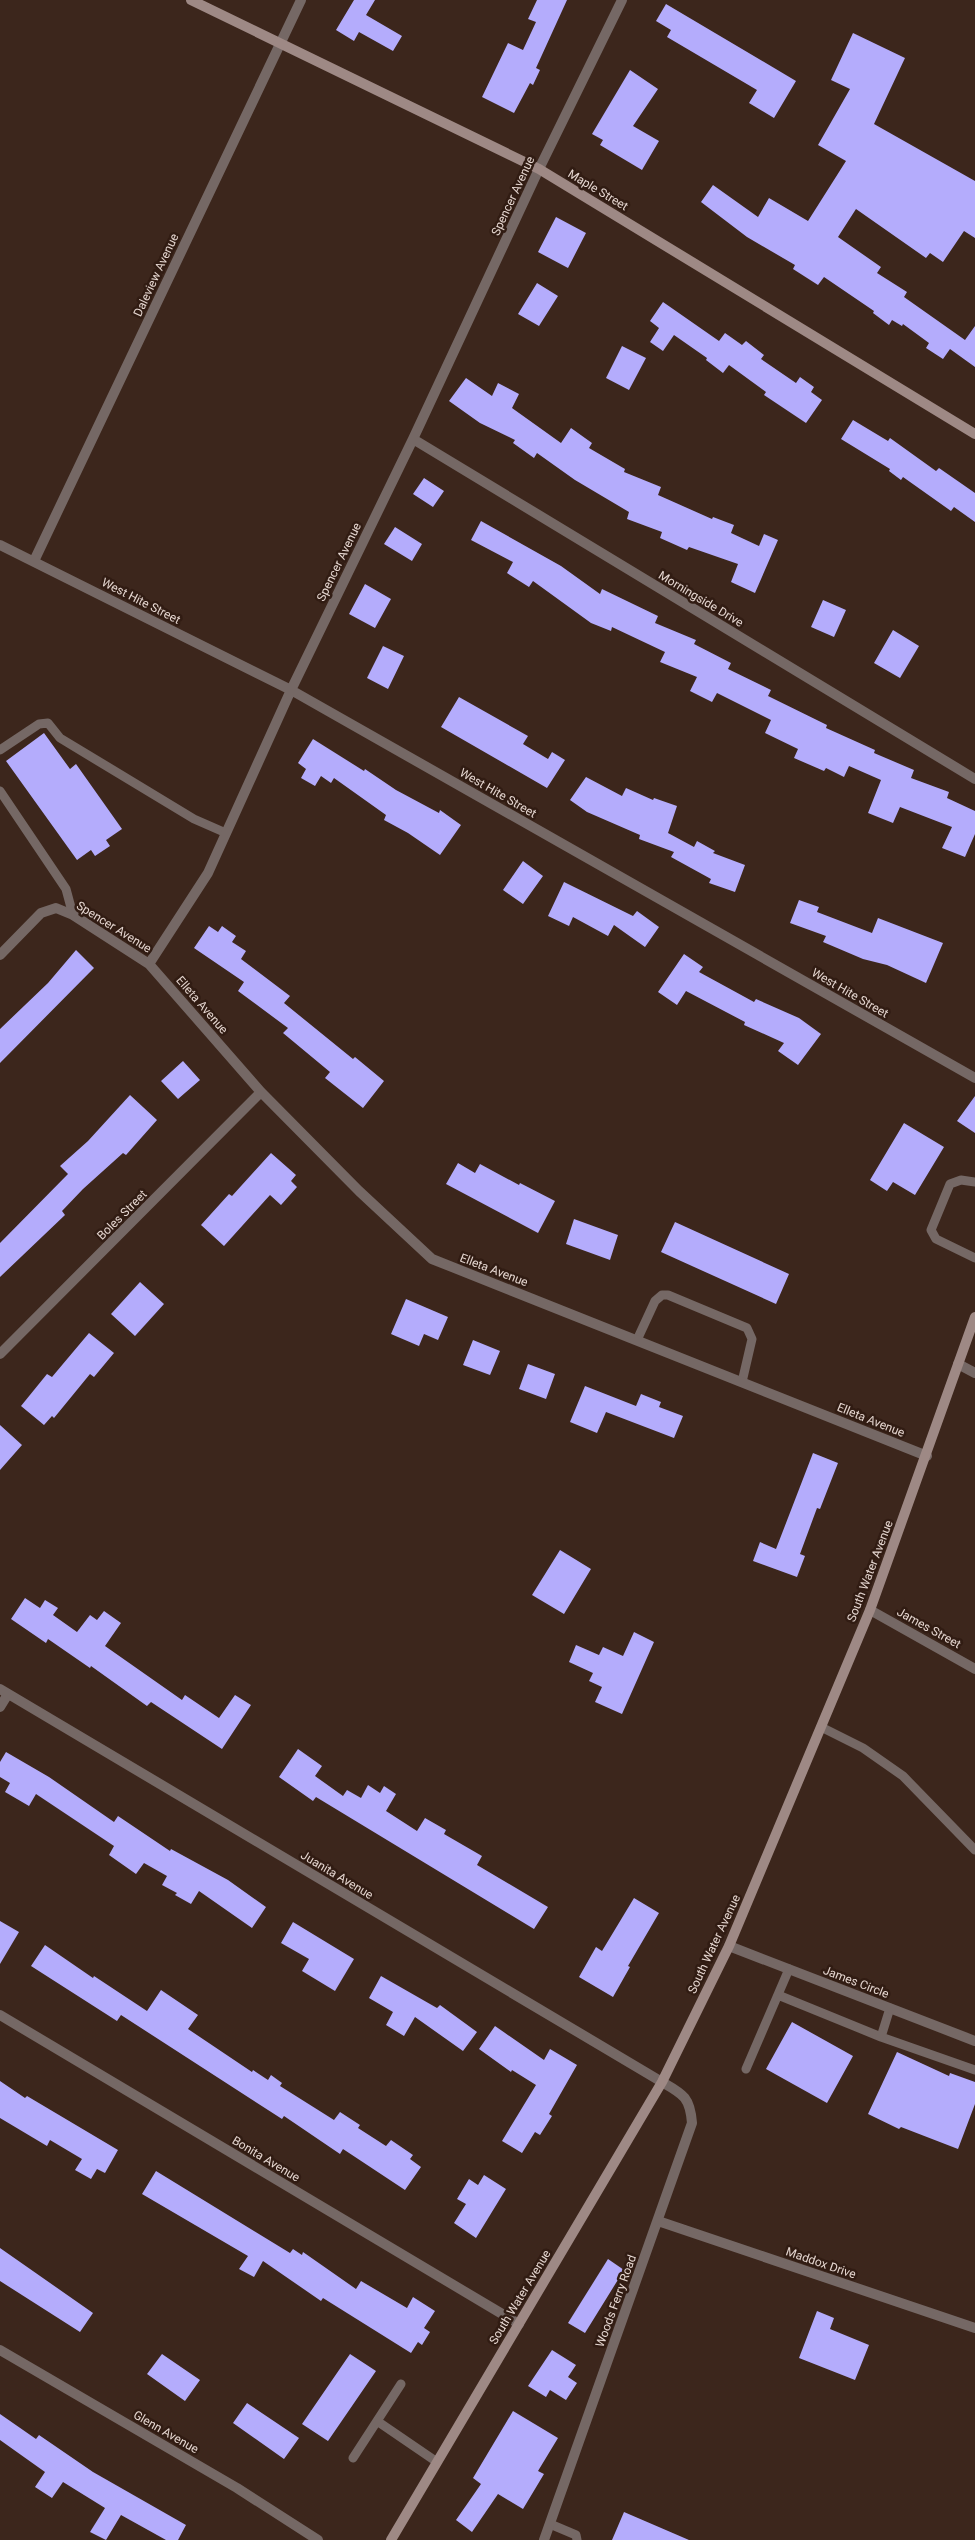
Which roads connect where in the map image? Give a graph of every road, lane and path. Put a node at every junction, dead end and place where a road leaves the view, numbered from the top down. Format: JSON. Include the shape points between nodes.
{"nodes":[{"id":1,"x":191,"y":0,"type":"edge"},
{"id":2,"x":301,"y":0,"type":"edge"},
{"id":3,"x":622,"y":0,"type":"edge"},
{"id":4,"x":280,"y":43,"type":"junction"},
{"id":5,"x":539,"y":169,"type":"junction"},
{"id":6,"x":975,"y":434,"type":"edge"},
{"id":7,"x":413,"y":439,"type":"junction"},
{"id":8,"x":0,"y":545,"type":"edge"},
{"id":9,"x":34,"y":560,"type":"junction"},
{"id":10,"x":291,"y":690,"type":"junction"},
{"id":11,"x":0,"y":750,"type":"edge"},
{"id":12,"x":975,"y":779,"type":"edge"},
{"id":13,"x":0,"y":791,"type":"edge"},
{"id":14,"x":226,"y":833,"type":"junction"},
{"id":15,"x":72,"y":915,"type":"junction"},
{"id":16,"x":0,"y":955,"type":"edge"},
{"id":17,"x":149,"y":964,"type":"junction"},
{"id":18,"x":975,"y":1078,"type":"edge"},
{"id":19,"x":261,"y":1092,"type":"junction"},
{"id":20,"x":975,"y":1182,"type":"edge"},
{"id":21,"x":975,"y":1258,"type":"edge"},
{"id":22,"x":975,"y":1317,"type":"edge"},
{"id":23,"x":637,"y":1340,"type":"junction"},
{"id":24,"x":0,"y":1354,"type":"edge"},
{"id":25,"x":958,"y":1364,"type":"junction"},
{"id":26,"x":975,"y":1372,"type":"edge"},
{"id":27,"x":742,"y":1382,"type":"junction"},
{"id":28,"x":927,"y":1456,"type":"junction"},
{"id":29,"x":870,"y":1610,"type":"junction"},
{"id":30,"x":975,"y":1669,"type":"edge"},
{"id":31,"x":4,"y":1691,"type":"edge"},
{"id":32,"x":0,"y":1707,"type":"edge"},
{"id":33,"x":821,"y":1727,"type":"junction"},
{"id":34,"x":975,"y":1850,"type":"edge"},
{"id":35,"x":729,"y":1946,"type":"junction"},
{"id":36,"x":788,"y":1969,"type":"junction"},
{"id":37,"x":778,"y":1995,"type":"junction"},
{"id":38,"x":890,"y":2008,"type":"junction"},
{"id":39,"x":0,"y":2016,"type":"edge"},
{"id":40,"x":881,"y":2037,"type":"junction"},
{"id":41,"x":975,"y":2041,"type":"edge"},
{"id":42,"x":746,"y":2069,"type":"dead end"},
{"id":43,"x":975,"y":2070,"type":"edge"},
{"id":44,"x":662,"y":2082,"type":"junction"},
{"id":45,"x":658,"y":2221,"type":"junction"},
{"id":46,"x":519,"y":2324,"type":"junction"},
{"id":47,"x":975,"y":2328,"type":"edge"},
{"id":48,"x":0,"y":2350,"type":"edge"},
{"id":49,"x":401,"y":2384,"type":"dead end"},
{"id":50,"x":377,"y":2421,"type":"junction"},
{"id":51,"x":353,"y":2458,"type":"dead end"},
{"id":52,"x":437,"y":2462,"type":"junction"},
{"id":53,"x":550,"y":2524,"type":"junction"},
{"id":54,"x":318,"y":2540,"type":"edge"},
{"id":55,"x":391,"y":2540,"type":"edge"},
{"id":56,"x":544,"y":2540,"type":"edge"},
{"id":57,"x":577,"y":2540,"type":"edge"}],
"edges":[{"from":1,"to":4,"type":"main road","name":"Maple Street"},
{"from":2,"to":4,"type":"street","name":"Daleview Avenue"},
{"from":3,"to":5,"type":"street","name":"Spencer Avenue"},
{"from":4,"to":5,"type":"main road","name":"Maple Street"},
{"from":4,"to":9,"type":"street","name":"Daleview Avenue"},
{"from":5,"to":6,"type":"main road","name":"Maple Street"},
{"from":5,"to":7,"type":"street","name":"Spencer Avenue"},
{"from":7,"to":10,"type":"street","name":"Spencer Avenue"},
{"from":7,"to":12,"type":"street","name":"Morningside Drive"},
{"from":8,"to":9,"type":"street","name":"West Hite Street"},
{"from":9,"to":10,"type":"street","name":"West Hite Street"},
{"from":10,"to":14,"type":"street","name":"Spencer Avenue"},
{"from":10,"to":18,"type":"street","name":"West Hite Street"},
{"from":11,"to":14,"type":"lane","via":[[39,724],[48,724],[60,738],[194,819]]},
{"from":13,"to":15,"type":"lane","via":[[66,889]]},
{"from":14,"to":17,"type":"street","name":"Spencer Avenue","via":[[208,873]]},
{"from":15,"to":16,"type":"street","name":"Spencer Avenue","via":[[56,908],[41,913]]},
{"from":15,"to":17,"type":"street","name":"Spencer Avenue"},
{"from":17,"to":19,"type":"street","name":"Elleta Avenue"},
{"from":19,"to":23,"type":"street","name":"Elleta Avenue","via":[[358,1191],[432,1259]]},
{"from":19,"to":24,"type":"street","name":"Boles Street"},
{"from":20,"to":21,"type":"lane","via":[[961,1180],[950,1184],[931,1230],[936,1239]]},
{"from":22,"to":25,"type":"main road","name":"South Water Avenue"},
{"from":23,"to":27,"type":"street","name":"Elleta Avenue"},
{"from":23,"to":27,"type":"lane","via":[[655,1301],[662,1295],[668,1295],[747,1328],[752,1339]]},
{"from":25,"to":26,"type":"street"},
{"from":25,"to":28,"type":"main road","name":"South Water Avenue"},
{"from":27,"to":28,"type":"street","name":"Elleta Avenue"},
{"from":28,"to":29,"type":"main road","name":"South Water Avenue"},
{"from":29,"to":30,"type":"street","name":"James Street"},
{"from":29,"to":33,"type":"main road","name":"South Water Avenue"},
{"from":31,"to":32,"type":"street"},
{"from":31,"to":44,"type":"street","name":"Juanita Avenue"},
{"from":33,"to":34,"type":"lane","via":[[863,1748],[904,1776]]},
{"from":33,"to":35,"type":"main road","name":"South Water Avenue"},
{"from":35,"to":36,"type":"street","name":"James Circle"},
{"from":35,"to":44,"type":"main road","name":"South Water Avenue"},
{"from":36,"to":37,"type":"lane"},
{"from":36,"to":38,"type":"street","name":"James Circle"},
{"from":37,"to":40,"type":"lane"},
{"from":37,"to":42,"type":"lane"},
{"from":38,"to":40,"type":"lane"},
{"from":38,"to":41,"type":"street","name":"James Circle"},
{"from":39,"to":46,"type":"street","name":"Bonita Avenue"},
{"from":40,"to":43,"type":"lane"},
{"from":44,"to":45,"type":"street","name":"Woods Ferry Road","via":[[680,2093],[691,2106],[692,2123]]},
{"from":44,"to":46,"type":"main road","name":"South Water Avenue"},
{"from":45,"to":47,"type":"street","name":"Maddox Drive"},
{"from":45,"to":53,"type":"street","name":"Woods Ferry Road"},
{"from":46,"to":52,"type":"main road","name":"South Water Avenue"},
{"from":48,"to":54,"type":"street","name":"Glenn Avenue","via":[[237,2488]]},
{"from":49,"to":50,"type":"lane"},
{"from":50,"to":51,"type":"lane"},
{"from":50,"to":52,"type":"lane"},
{"from":52,"to":55,"type":"main road","name":"South Water Avenue"},
{"from":53,"to":56,"type":"street","name":"Woods Ferry Road"},
{"from":53,"to":57,"type":"lane","via":[[576,2535]]}]}
